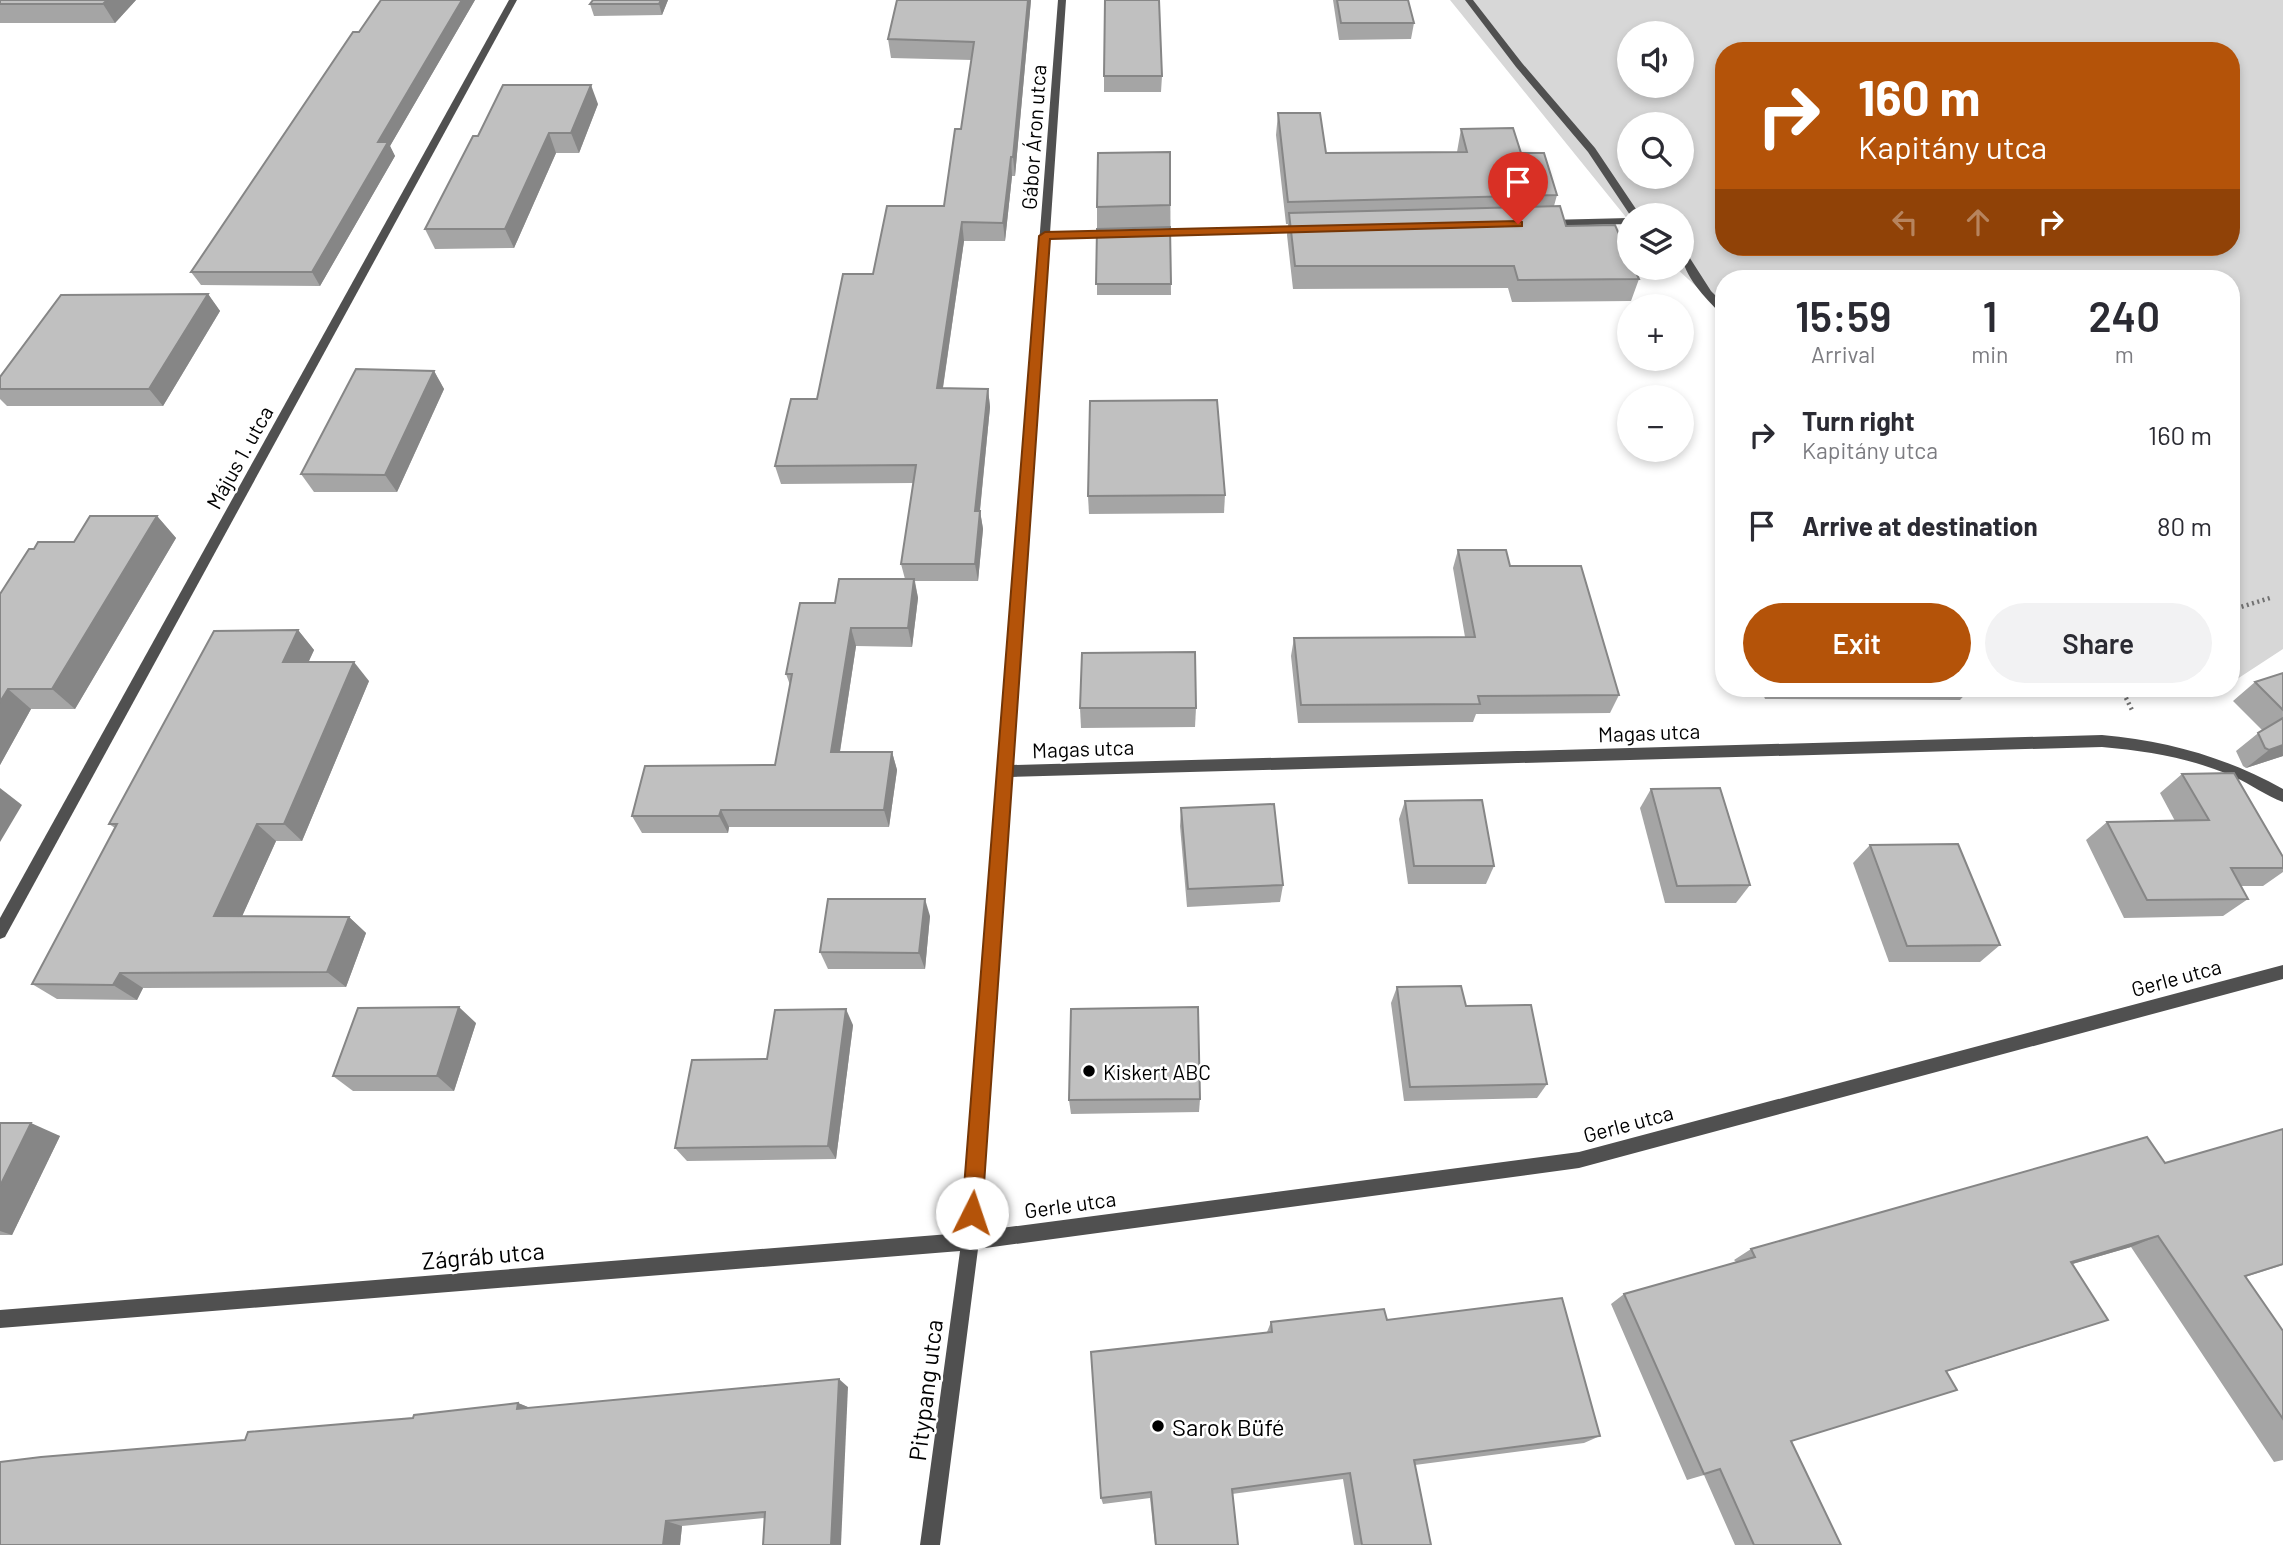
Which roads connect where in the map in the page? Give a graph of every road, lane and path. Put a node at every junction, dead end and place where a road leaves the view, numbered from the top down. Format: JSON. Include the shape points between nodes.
{"nodes":[{"id":1,"x":513,"y":0,"type":"edge"},
{"id":2,"x":1062,"y":0,"type":"edge"},
{"id":3,"x":1469,"y":0,"type":"edge"},
{"id":4,"x":1627,"y":203,"type":"edge"},
{"id":5,"x":1617,"y":221,"type":"edge"},
{"id":6,"x":1532,"y":224,"type":"edge"},
{"id":7,"x":1323,"y":229,"type":"edge"},
{"id":8,"x":1142,"y":233,"type":"edge"},
{"id":9,"x":1128,"y":234,"type":"edge"},
{"id":10,"x":1045,"y":236,"type":"junction"},
{"id":11,"x":1694,"y":273,"type":"edge"},
{"id":12,"x":1715,"y":301,"type":"edge"},
{"id":13,"x":2273,"y":597,"type":"dead end"},
{"id":14,"x":2240,"y":607,"type":"edge"},
{"id":15,"x":1006,"y":771,"type":"junction"},
{"id":16,"x":2283,"y":796,"type":"edge"},
{"id":17,"x":0,"y":932,"type":"edge"},
{"id":18,"x":2283,"y":972,"type":"edge"},
{"id":19,"x":970,"y":1241,"type":"junction"},
{"id":20,"x":0,"y":1319,"type":"edge"},
{"id":21,"x":930,"y":1545,"type":"edge"}],
"edges":[{"from":1,"to":17,"type":"street","name":"Május 1. utca"},
{"from":2,"to":10,"type":"street","name":"Gábor Áron utca"},
{"from":3,"to":4,"type":"street","via":[[1592,150]]},
{"from":5,"to":6,"type":"street"},
{"from":7,"to":8,"type":"street"},
{"from":9,"to":10,"type":"street"},
{"from":10,"to":15,"type":"street","name":"Gábor Áron utca"},
{"from":11,"to":12,"type":"street"},
{"from":13,"to":14,"type":"path"},
{"from":15,"to":16,"type":"street","name":"Magas utca","via":[[2102,741],[2192,753],[2252,777]]},
{"from":15,"to":19,"type":"street","name":"Gábor Áron utca"},
{"from":18,"to":19,"type":"street","name":"Gerle utca","via":[[1578,1160]]},
{"from":19,"to":20,"type":"street","name":"Zágráb utca"},
{"from":19,"to":21,"type":"street","name":"Pitypang utca"}]}
